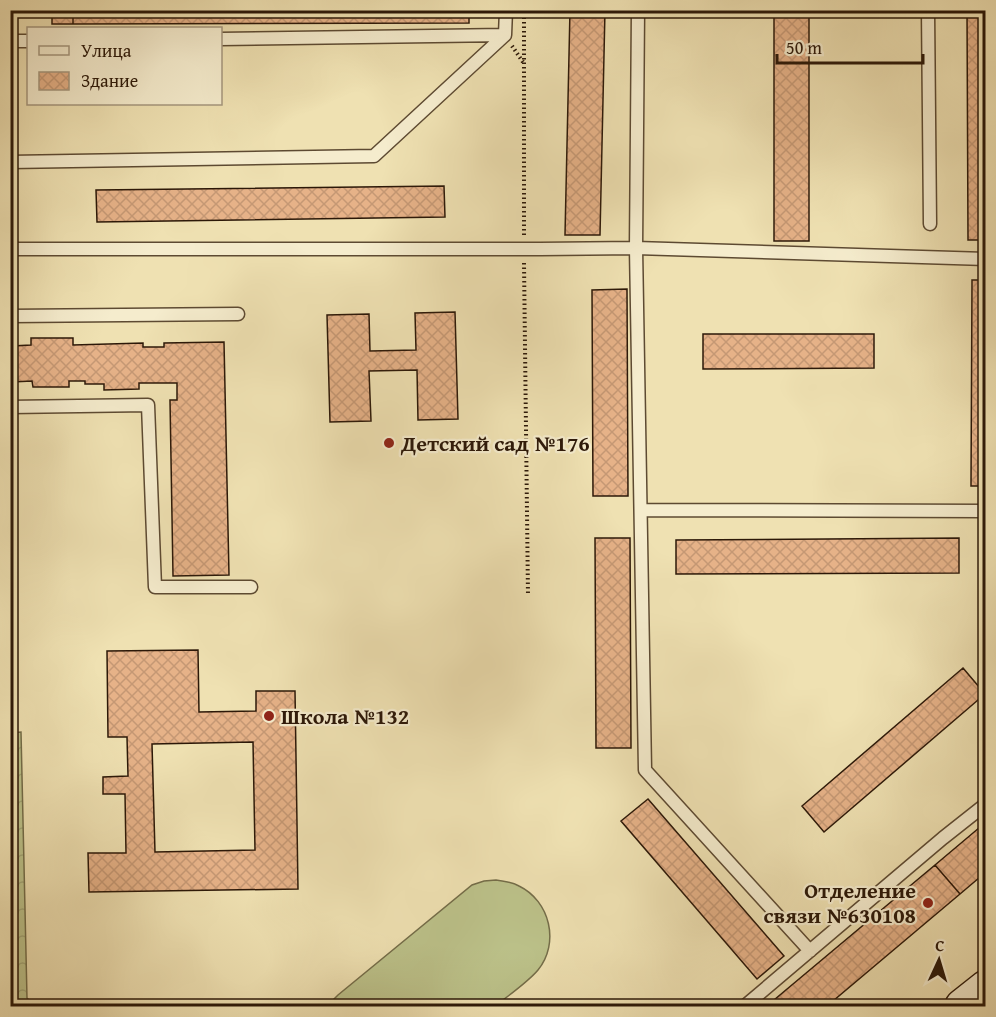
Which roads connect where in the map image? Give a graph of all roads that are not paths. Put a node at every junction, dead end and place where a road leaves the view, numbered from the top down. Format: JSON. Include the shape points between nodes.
{"nodes":[{"id":1,"x":506,"y":10,"type":"edge"},
{"id":2,"x":638,"y":10,"type":"edge"},
{"id":3,"x":928,"y":10,"type":"edge"},
{"id":4,"x":505,"y":35,"type":"junction"},
{"id":5,"x":222,"y":39,"type":"edge"},
{"id":6,"x":10,"y":41,"type":"edge"},
{"id":7,"x":27,"y":41,"type":"edge"},
{"id":8,"x":10,"y":162,"type":"edge"},
{"id":9,"x":930,"y":224,"type":"dead end"},
{"id":10,"x":10,"y":246,"type":"edge"},
{"id":11,"x":636,"y":248,"type":"junction"},
{"id":12,"x":986,"y":260,"type":"edge"},
{"id":13,"x":238,"y":314,"type":"dead end"},
{"id":14,"x":10,"y":316,"type":"edge"},
{"id":15,"x":10,"y":407,"type":"edge"},
{"id":16,"x":641,"y":510,"type":"junction"},
{"id":17,"x":986,"y":511,"type":"edge"},
{"id":18,"x":251,"y":587,"type":"dead end"},
{"id":19,"x":986,"y":804,"type":"edge"},
{"id":20,"x":810,"y":951,"type":"junction"},
{"id":21,"x":986,"y":987,"type":"edge"},
{"id":22,"x":745,"y":1006,"type":"edge"},
{"id":23,"x":962,"y":1006,"type":"edge"}],
"edges":[{"from":1,"to":4,"type":"lane"},
{"from":2,"to":11,"type":"lane"},
{"from":3,"to":9,"type":"lane"},
{"from":4,"to":5,"type":"lane"},
{"from":4,"to":8,"type":"lane","via":[[374,156]]},
{"from":6,"to":7,"type":"lane"},
{"from":10,"to":11,"type":"lane"},
{"from":11,"to":12,"type":"lane"},
{"from":11,"to":16,"type":"lane"},
{"from":13,"to":14,"type":"lane"},
{"from":15,"to":18,"type":"lane","via":[[148,405],[155,587]]},
{"from":16,"to":17,"type":"lane"},
{"from":16,"to":20,"type":"lane","via":[[645,770]]},
{"from":19,"to":20,"type":"lane"},
{"from":20,"to":22,"type":"lane"},
{"from":21,"to":23,"type":"street"}]}
